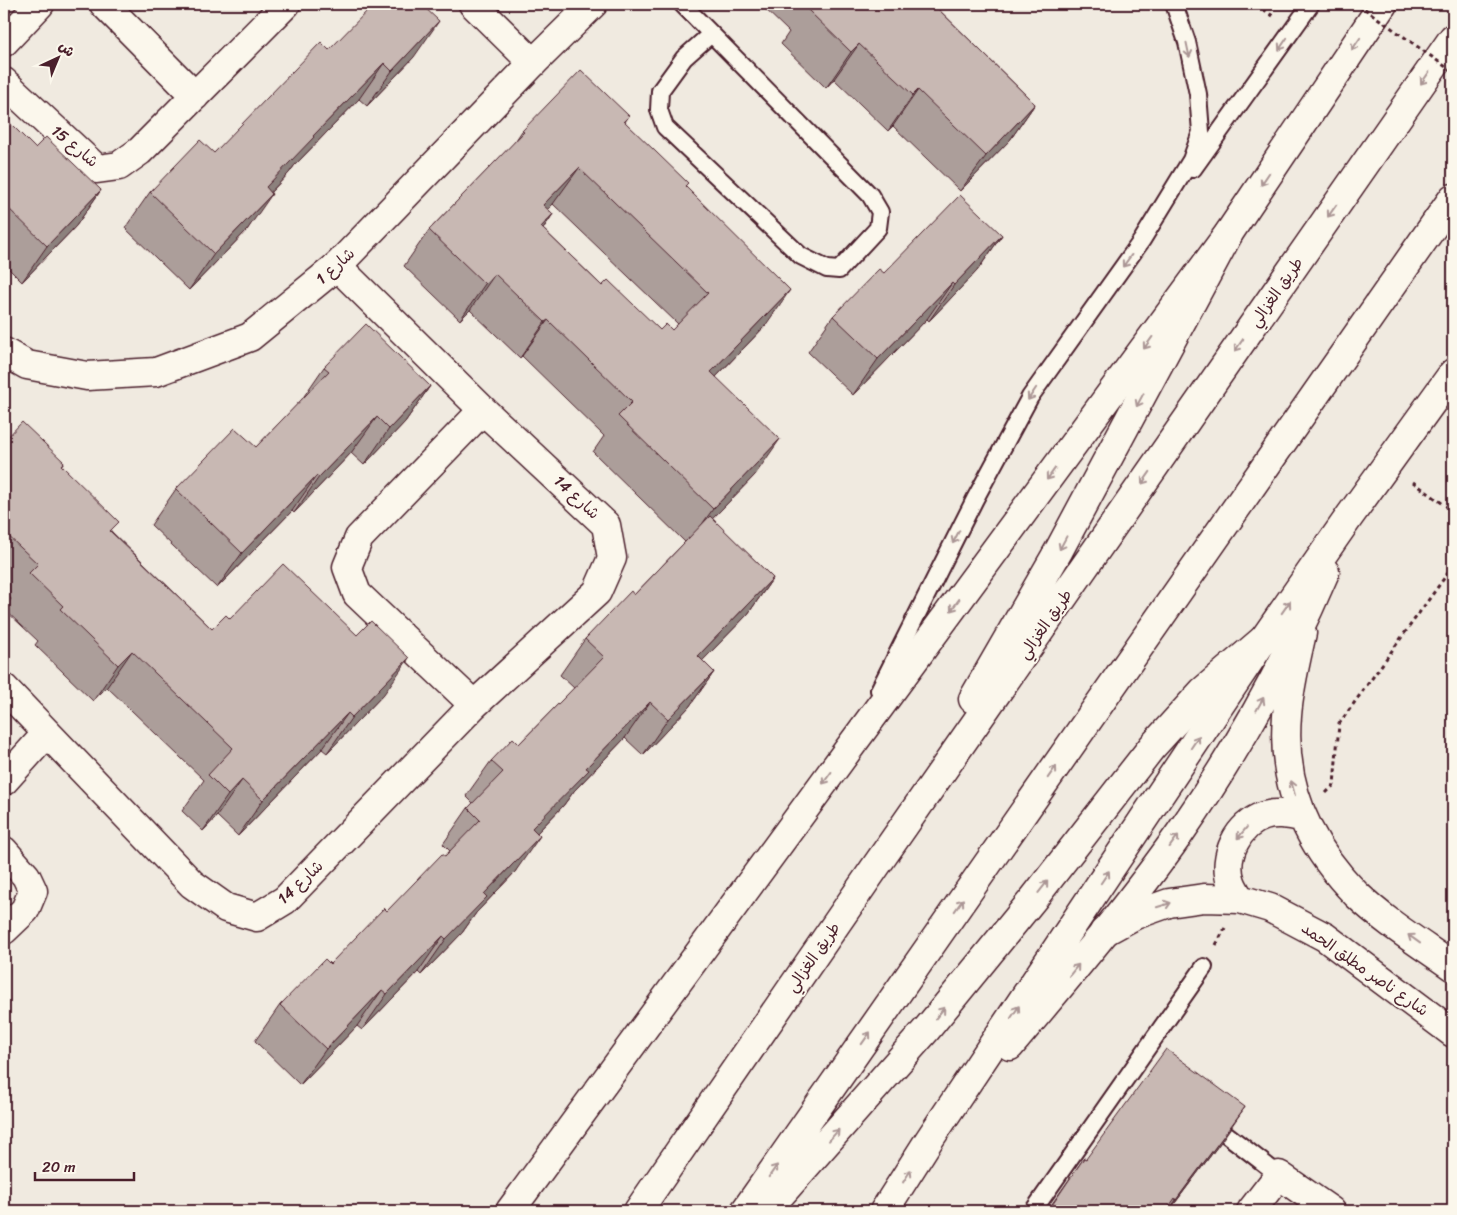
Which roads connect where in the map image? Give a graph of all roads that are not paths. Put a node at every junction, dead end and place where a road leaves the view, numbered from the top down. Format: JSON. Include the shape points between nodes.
{"nodes":[{"id":1,"x":40,"y":4,"type":"edge"},
{"id":2,"x":104,"y":4,"type":"edge"},
{"id":3,"x":286,"y":4,"type":"edge"},
{"id":4,"x":473,"y":4,"type":"edge"},
{"id":5,"x":593,"y":4,"type":"edge"},
{"id":6,"x":682,"y":4,"type":"edge"},
{"id":7,"x":1174,"y":4,"type":"edge"},
{"id":8,"x":1311,"y":4,"type":"edge"},
{"id":9,"x":1383,"y":4,"type":"edge"},
{"id":10,"x":711,"y":34,"type":"junction"},
{"id":11,"x":1453,"y":38,"type":"edge"},
{"id":12,"x":4,"y":42,"type":"edge"},
{"id":13,"x":533,"y":63,"type":"junction"},
{"id":14,"x":4,"y":82,"type":"edge"},
{"id":15,"x":195,"y":96,"type":"junction"},
{"id":16,"x":1453,"y":198,"type":"edge"},
{"id":17,"x":1229,"y":234,"type":"junction"},
{"id":18,"x":1142,"y":240,"type":"junction"},
{"id":19,"x":337,"y":266,"type":"junction"},
{"id":20,"x":4,"y":352,"type":"edge"},
{"id":21,"x":1453,"y":373,"type":"edge"},
{"id":22,"x":483,"y":410,"type":"junction"},
{"id":23,"x":1349,"y":517,"type":"junction"},
{"id":24,"x":1305,"y":618,"type":"junction"},
{"id":25,"x":1264,"y":639,"type":"junction"},
{"id":26,"x":4,"y":688,"type":"edge"},
{"id":27,"x":474,"y":705,"type":"junction"},
{"id":28,"x":47,"y":733,"type":"junction"},
{"id":29,"x":853,"y":742,"type":"junction"},
{"id":30,"x":4,"y":781,"type":"edge"},
{"id":31,"x":1302,"y":817,"type":"junction"},
{"id":32,"x":4,"y":851,"type":"edge"},
{"id":33,"x":876,"y":866,"type":"junction"},
{"id":34,"x":1240,"y":899,"type":"junction"},
{"id":35,"x":4,"y":930,"type":"edge"},
{"id":36,"x":1104,"y":932,"type":"junction"},
{"id":37,"x":1204,"y":967,"type":"road end"},
{"id":38,"x":1453,"y":967,"type":"edge"},
{"id":39,"x":1453,"y":1033,"type":"edge"},
{"id":40,"x":1136,"y":1064,"type":"junction"},
{"id":41,"x":1151,"y":1076,"type":"edge"},
{"id":42,"x":1196,"y":1111,"type":"edge"},
{"id":43,"x":929,"y":1140,"type":"junction"},
{"id":44,"x":1279,"y":1175,"type":"junction"},
{"id":45,"x":512,"y":1207,"type":"edge"},
{"id":46,"x":638,"y":1211,"type":"edge"},
{"id":47,"x":745,"y":1211,"type":"edge"},
{"id":48,"x":766,"y":1211,"type":"edge"},
{"id":49,"x":884,"y":1211,"type":"edge"},
{"id":50,"x":1033,"y":1211,"type":"edge"},
{"id":51,"x":1251,"y":1211,"type":"edge"},
{"id":52,"x":1331,"y":1211,"type":"edge"}],
"edges":[{"from":1,"to":12,"type":"main road"},
{"from":2,"to":15,"type":"main road"},
{"from":3,"to":15,"type":"main road","name":"شارع 15"},
{"from":4,"to":13,"type":"main road"},
{"from":5,"to":13,"type":"main road","name":"شارع 1"},
{"from":6,"to":10,"type":"lane"},
{"from":7,"to":18,"type":"lane","one_way":true,"via":[[1198,94],[1201,132],[1191,160]]},
{"from":8,"to":18,"type":"lane","one_way":true},
{"from":9,"to":17,"type":"main road","one_way":true},
{"from":10,"to":10,"type":"lane","via":[[870,195],[880,212],[878,228],[840,270],[827,269],[801,256],[665,127],[659,110],[660,91],[684,58]]},
{"from":11,"to":33,"type":"main road","name":"طريق الغزالي","one_way":true},
{"from":13,"to":19,"type":"main road","name":"شارع 1"},
{"from":14,"to":15,"type":"main road","name":"شارع 15","via":[[97,169],[119,166],[140,151]]},
{"from":47,"to":16,"type":"main road","one_way":true},
{"from":17,"to":29,"type":"main road","one_way":true},
{"from":17,"to":33,"type":"main road","one_way":true,"via":[[1059,550]]},
{"from":18,"to":29,"type":"lane","one_way":true,"via":[[1030,397],[975,498]]},
{"from":19,"to":20,"type":"main road","name":"شارع 1","via":[[250,337],[156,372],[86,376],[27,365]]},
{"from":19,"to":22,"type":"main road","name":"شارع 14"},
{"from":21,"to":23,"type":"main road"},
{"from":22,"to":27,"type":"main road","via":[[358,538],[347,568],[357,594]]},
{"from":22,"to":27,"type":"main road","name":"شارع 14","via":[[606,524],[612,558],[597,592]]},
{"from":23,"to":24,"type":"main road"},
{"from":25,"to":23,"type":"main road","one_way":true},
{"from":31,"to":24,"type":"main road","one_way":true,"via":[[1291,784],[1286,750],[1291,682]]},
{"from":36,"to":24,"type":"main road","one_way":true,"via":[[1169,848],[1214,782],[1247,728]]},
{"from":43,"to":25,"type":"main road","one_way":true},
{"from":48,"to":25,"type":"main road","one_way":true,"via":[[927,1029],[1152,747],[1203,691]]},
{"from":26,"to":28,"type":"main road","name":"شارع 14"},
{"from":27,"to":28,"type":"main road","name":"شارع 14","via":[[285,900],[257,917],[226,908],[192,884]]},
{"from":28,"to":30,"type":"main road"},
{"from":29,"to":45,"type":"main road","one_way":true},
{"from":31,"to":34,"type":"main road","one_way":true,"via":[[1282,813],[1262,816],[1246,827],[1234,843],[1228,862],[1231,882]]},
{"from":38,"to":31,"type":"main road","one_way":true,"via":[[1357,894],[1335,870]]},
{"from":32,"to":35,"type":"main road","via":[[26,876],[33,891],[26,910]]},
{"from":33,"to":46,"type":"main road","name":"طريق الغزالي"},
{"from":36,"to":34,"type":"main road","name":"شارع ناصر مطلق الحمد","one_way":true,"via":[[1135,914],[1169,903],[1204,898]]},
{"from":34,"to":39,"type":"main road","name":"شارع ناصر مطلق الحمد","via":[[1270,908],[1325,937]]},
{"from":43,"to":36,"type":"main road","one_way":true},
{"from":37,"to":40,"type":"lane"},
{"from":40,"to":41,"type":"lane"},
{"from":40,"to":50,"type":"lane"},
{"from":42,"to":44,"type":"lane"},
{"from":49,"to":43,"type":"main road","one_way":true},
{"from":44,"to":51,"type":"main road"},
{"from":44,"to":52,"type":"main road"}]}
